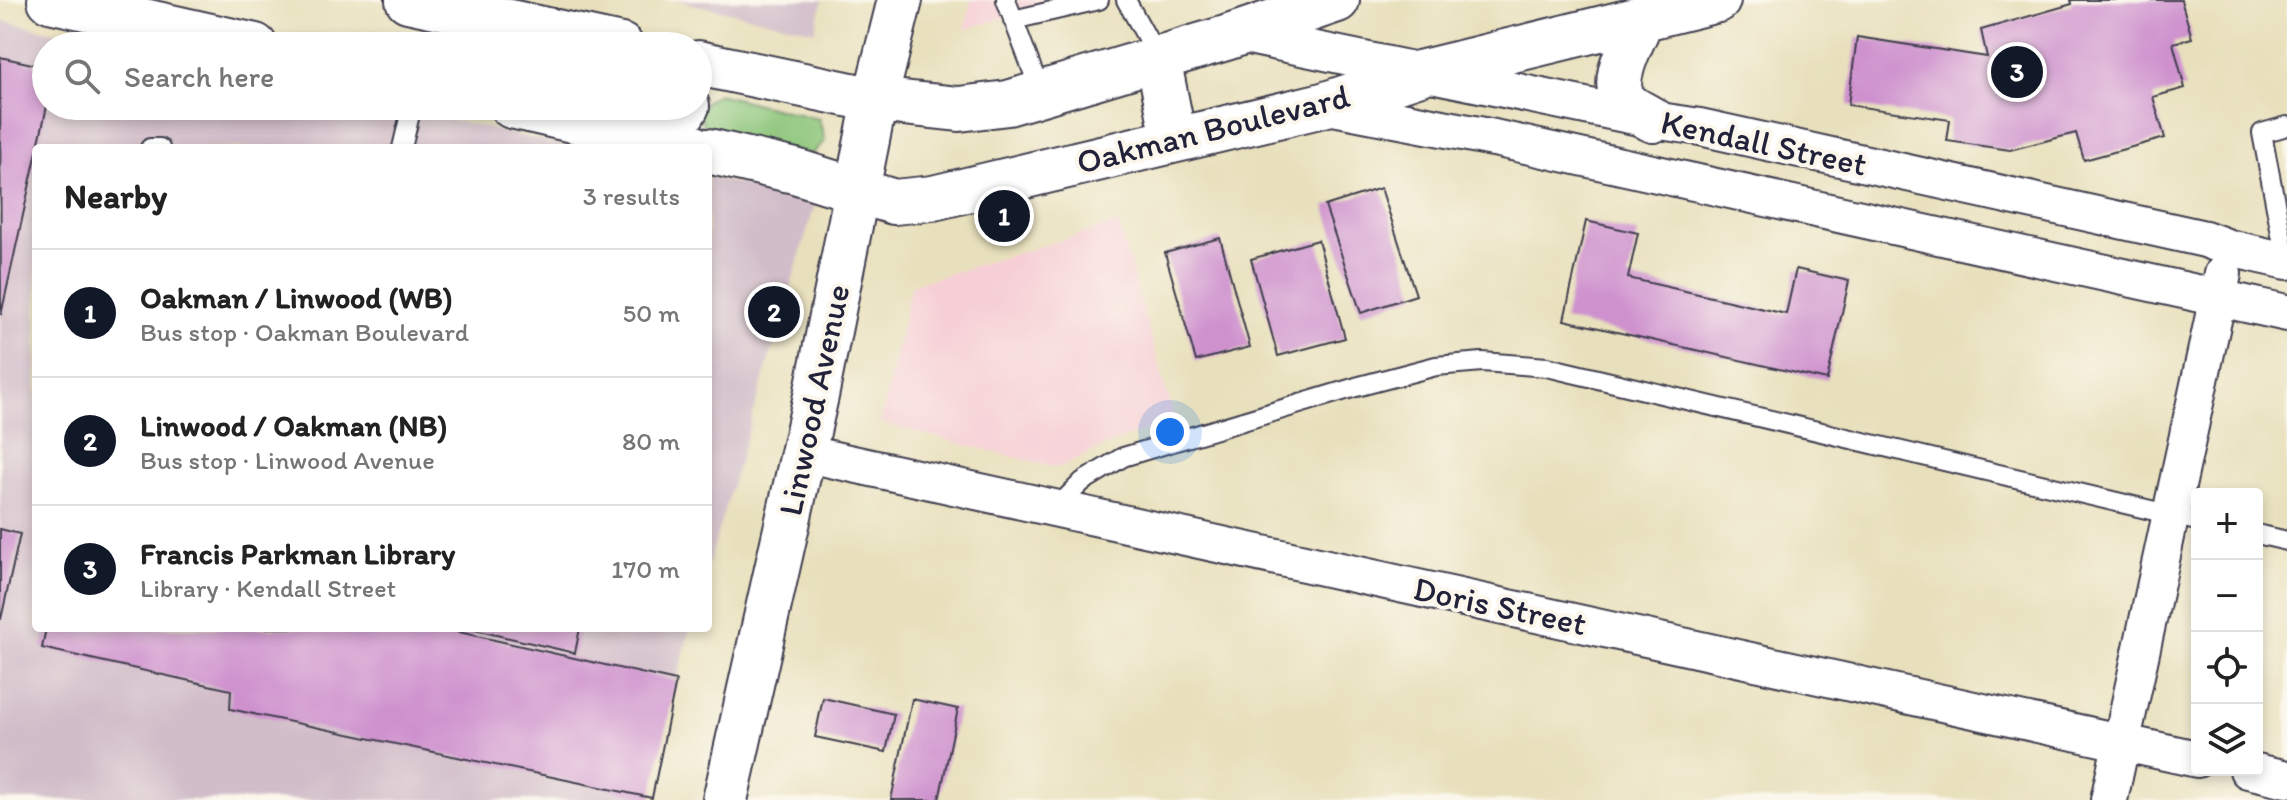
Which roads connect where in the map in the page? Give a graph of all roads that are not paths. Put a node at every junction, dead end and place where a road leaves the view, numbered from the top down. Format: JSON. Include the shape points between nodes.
{"nodes":[{"id":1,"x":50,"y":0,"type":"edge"},
{"id":2,"x":408,"y":0,"type":"edge"},
{"id":3,"x":900,"y":0,"type":"edge"},
{"id":4,"x":1006,"y":0,"type":"edge"},
{"id":5,"x":1099,"y":0,"type":"edge"},
{"id":6,"x":1126,"y":0,"type":"edge"},
{"id":7,"x":1337,"y":0,"type":"edge"},
{"id":8,"x":1718,"y":0,"type":"edge"},
{"id":9,"x":213,"y":18,"type":"edge"},
{"id":10,"x":1013,"y":20,"type":"junction"},
{"id":11,"x":1641,"y":20,"type":"junction"},
{"id":12,"x":234,"y":32,"type":"edge"},
{"id":13,"x":556,"y":32,"type":"edge"},
{"id":14,"x":1239,"y":34,"type":"junction"},
{"id":15,"x":1158,"y":58,"type":"junction"},
{"id":16,"x":712,"y":66,"type":"edge"},
{"id":17,"x":1423,"y":72,"type":"junction"},
{"id":18,"x":1041,"y":93,"type":"junction"},
{"id":19,"x":875,"y":100,"type":"junction"},
{"id":20,"x":1323,"y":105,"type":"junction"},
{"id":21,"x":409,"y":120,"type":"edge"},
{"id":22,"x":571,"y":120,"type":"edge"},
{"id":23,"x":679,"y":120,"type":"edge"},
{"id":24,"x":1653,"y":120,"type":"junction"},
{"id":25,"x":2287,"y":126,"type":"edge"},
{"id":26,"x":609,"y":129,"type":"junction"},
{"id":27,"x":1174,"y":139,"type":"junction"},
{"id":28,"x":403,"y":144,"type":"edge"},
{"id":29,"x":676,"y":144,"type":"edge"},
{"id":30,"x":712,"y":152,"type":"edge"},
{"id":31,"x":859,"y":191,"type":"junction"},
{"id":32,"x":2229,"y":248,"type":"junction"},
{"id":33,"x":2286,"y":260,"type":"edge"},
{"id":34,"x":2217,"y":298,"type":"junction"},
{"id":35,"x":2287,"y":313,"type":"edge"},
{"id":36,"x":803,"y":453,"type":"junction"},
{"id":37,"x":1056,"y":508,"type":"junction"},
{"id":38,"x":2184,"y":519,"type":"edge"},
{"id":39,"x":2263,"y":535,"type":"edge"},
{"id":40,"x":2287,"y":541,"type":"edge"},
{"id":41,"x":2122,"y":742,"type":"junction"},
{"id":42,"x":2191,"y":758,"type":"edge"},
{"id":43,"x":2263,"y":773,"type":"edge"},
{"id":44,"x":2287,"y":779,"type":"edge"},
{"id":45,"x":725,"y":800,"type":"edge"},
{"id":46,"x":2109,"y":800,"type":"edge"}],
"edges":[{"from":1,"to":9,"type":"street"},
{"from":2,"to":13,"type":"street"},
{"from":3,"to":19,"type":"street","name":"Linwood Avenue"},
{"from":4,"to":10,"type":"lane"},
{"from":5,"to":10,"type":"lane"},
{"from":6,"to":15,"type":"lane"},
{"from":7,"to":14,"type":"street"},
{"from":8,"to":11,"type":"street","name":"Oakman Boulevard"},
{"from":9,"to":12,"type":"street"},
{"from":10,"to":18,"type":"lane"},
{"from":11,"to":17,"type":"street","name":"Oakman Boulevard"},
{"from":11,"to":24,"type":"street","via":[[1620,75],[1620,89],[1625,103]]},
{"from":14,"to":15,"type":"street"},
{"from":14,"to":17,"type":"street","name":"Kendall Street"},
{"from":15,"to":18,"type":"street"},
{"from":15,"to":27,"type":"street"},
{"from":16,"to":19,"type":"street"},
{"from":17,"to":20,"type":"street","name":"Oakman Boulevard"},
{"from":17,"to":24,"type":"street","name":"Kendall Street"},
{"from":18,"to":19,"type":"street","via":[[959,109]]},
{"from":19,"to":31,"type":"street","name":"Linwood Avenue"},
{"from":20,"to":27,"type":"street","name":"Oakman Boulevard"},
{"from":20,"to":34,"type":"street","name":"Kendall Street"},
{"from":21,"to":28,"type":"lane"},
{"from":22,"to":26,"type":"street"},
{"from":23,"to":26,"type":"street"},
{"from":24,"to":32,"type":"street","name":"Kendall Street","via":[[2194,236]]},
{"from":25,"to":33,"type":"lane","via":[[2262,133]]},
{"from":26,"to":29,"type":"street"},
{"from":27,"to":31,"type":"street","name":"Oakman Boulevard","via":[[933,198],[894,202]]},
{"from":30,"to":31,"type":"street","name":"Oakman Boulevard"},
{"from":31,"to":36,"type":"street","name":"Linwood Avenue"},
{"from":32,"to":33,"type":"street","name":"Kendall Street"},
{"from":32,"to":34,"type":"street"},
{"from":34,"to":35,"type":"street","name":"Kendall Street"},
{"from":34,"to":38,"type":"street"},
{"from":36,"to":37,"type":"street","name":"Doris Street"},
{"from":36,"to":45,"type":"street","name":"Linwood Avenue"},
{"from":37,"to":38,"type":"lane","via":[[1082,482],[1123,457],[1423,369],[1482,362],[1547,367]]},
{"from":37,"to":41,"type":"street","name":"Doris Street"},
{"from":38,"to":41,"type":"street"},
{"from":39,"to":40,"type":"lane"},
{"from":41,"to":42,"type":"street","name":"Doris Street"},
{"from":41,"to":46,"type":"street"},
{"from":43,"to":44,"type":"street"}]}
